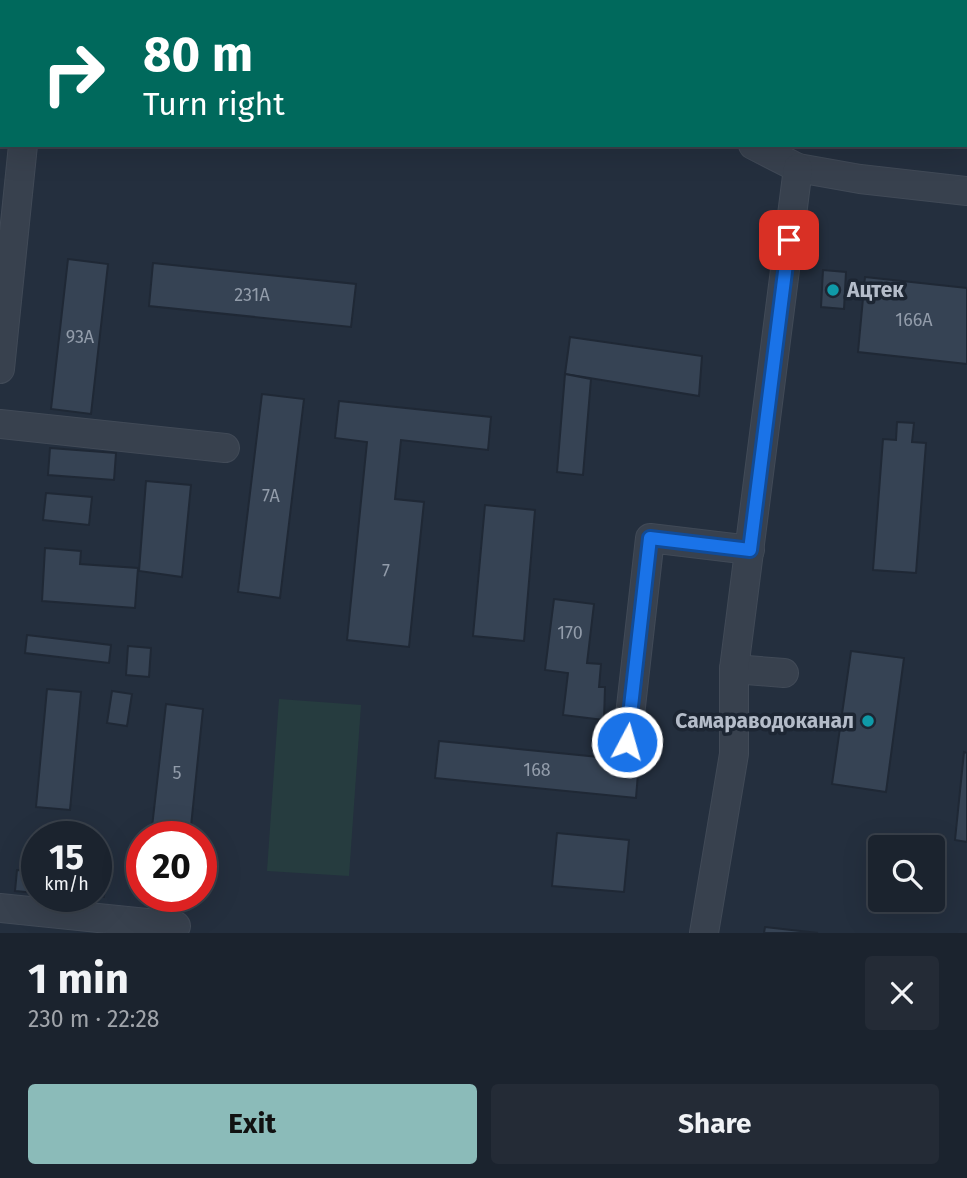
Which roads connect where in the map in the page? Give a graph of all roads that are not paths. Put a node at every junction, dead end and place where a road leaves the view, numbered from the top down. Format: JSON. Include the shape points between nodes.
{"nodes":[{"id":1,"x":714,"y":0,"type":"edge"},
{"id":2,"x":729,"y":0,"type":"edge"},
{"id":3,"x":906,"y":0,"type":"edge"},
{"id":4,"x":918,"y":0,"type":"edge"},
{"id":5,"x":22,"y":147,"type":"edge"},
{"id":6,"x":760,"y":147,"type":"edge"},
{"id":7,"x":798,"y":168,"type":"junction"},
{"id":8,"x":10,"y":179,"type":"edge"},
{"id":9,"x":967,"y":191,"type":"edge"},
{"id":10,"x":4,"y":292,"type":"edge"},
{"id":11,"x":0,"y":369,"type":"edge"},
{"id":12,"x":0,"y":424,"type":"edge"},
{"id":13,"x":225,"y":448,"type":"dead end"},
{"id":14,"x":750,"y":550,"type":"junction"},
{"id":15,"x":734,"y":669,"type":"junction"},
{"id":16,"x":784,"y":673,"type":"dead end"},
{"id":17,"x":627,"y":742,"type":"dead end"},
{"id":18,"x":0,"y":908,"type":"edge"},
{"id":19,"x":176,"y":926,"type":"dead end"},
{"id":20,"x":704,"y":933,"type":"edge"}],
"edges":[{"from":1,"to":2,"type":"street"},
{"from":3,"to":4,"type":"street"},
{"from":5,"to":8,"type":"street"},
{"from":6,"to":7,"type":"street"},
{"from":7,"to":9,"type":"street"},
{"from":7,"to":14,"type":"street"},
{"from":8,"to":10,"type":"street"},
{"from":10,"to":11,"type":"street"},
{"from":12,"to":13,"type":"street"},
{"from":14,"to":15,"type":"street"},
{"from":14,"to":17,"type":"street","via":[[650,538]]},
{"from":15,"to":16,"type":"street"},
{"from":15,"to":20,"type":"street","via":[[734,754]]},
{"from":18,"to":19,"type":"street"}]}
